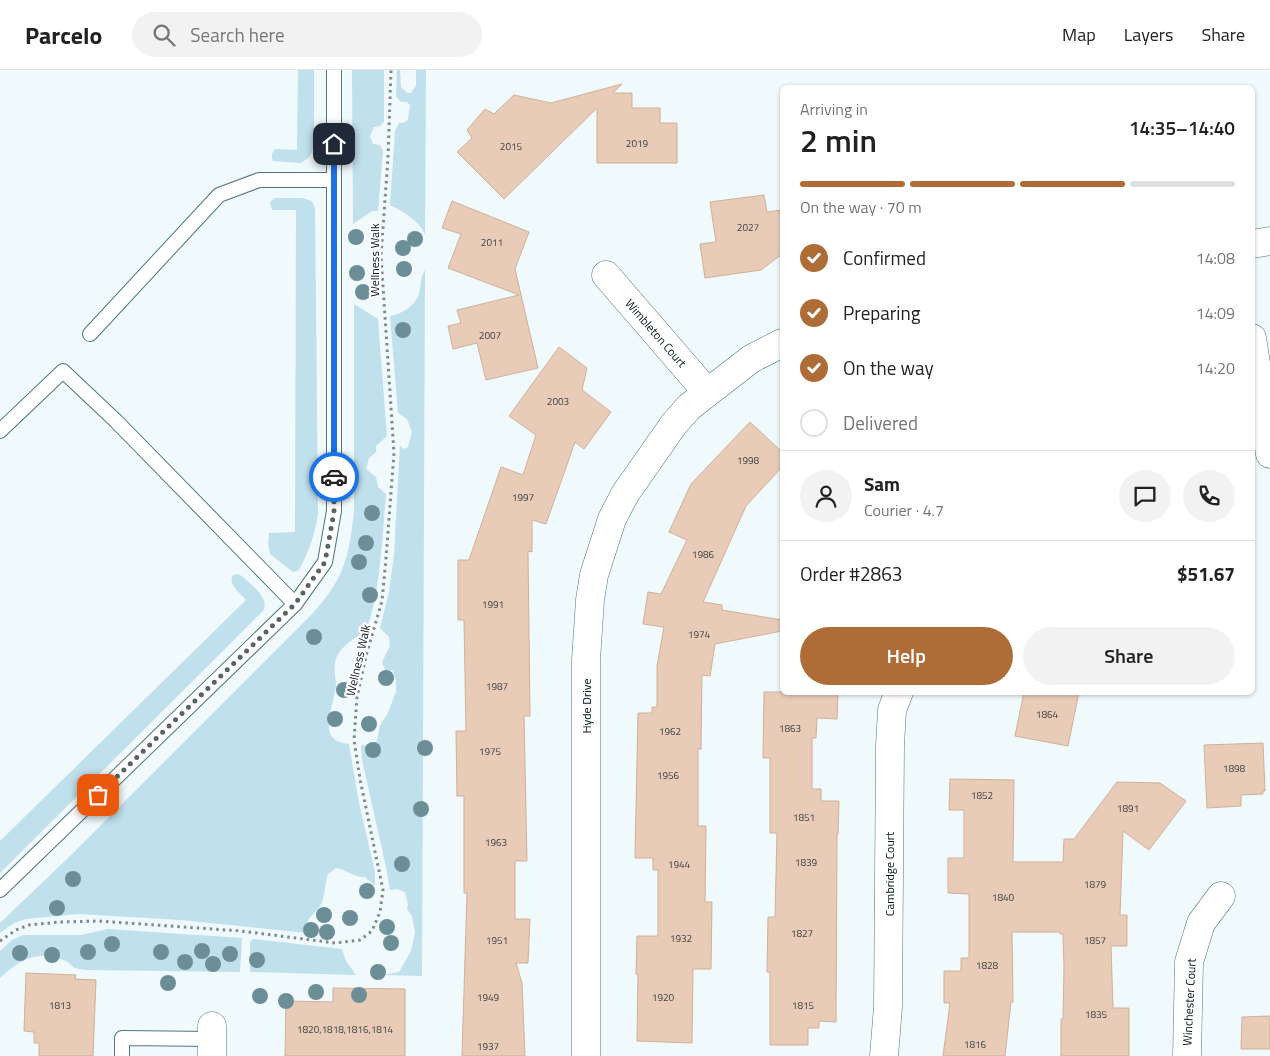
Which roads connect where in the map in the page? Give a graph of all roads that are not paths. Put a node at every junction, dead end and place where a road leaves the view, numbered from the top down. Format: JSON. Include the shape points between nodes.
{"nodes":[{"id":1,"x":334,"y":70,"type":"edge"},
{"id":2,"x":334,"y":180,"type":"junction"},
{"id":3,"x":1270,"y":241,"type":"edge"},
{"id":4,"x":1255,"y":244,"type":"edge"},
{"id":5,"x":606,"y":275,"type":"dead end"},
{"id":6,"x":90,"y":334,"type":"dead end"},
{"id":7,"x":780,"y":344,"type":"edge"},
{"id":8,"x":1255,"y":357,"type":"edge"},
{"id":9,"x":707,"y":392,"type":"junction"},
{"id":10,"x":0,"y":431,"type":"edge"},
{"id":11,"x":1270,"y":454,"type":"edge"},
{"id":12,"x":295,"y":604,"type":"junction"},
{"id":13,"x":898,"y":695,"type":"edge"},
{"id":14,"x":0,"y":890,"type":"edge"},
{"id":15,"x":1221,"y":896,"type":"dead end"},
{"id":16,"x":212,"y":1040,"type":"edge"},
{"id":17,"x":122,"y":1056,"type":"edge"},
{"id":18,"x":586,"y":1056,"type":"edge"},
{"id":19,"x":884,"y":1056,"type":"edge"},
{"id":20,"x":1187,"y":1056,"type":"edge"}],
"edges":[{"from":1,"to":2,"type":"lane"},
{"from":2,"to":6,"type":"lane","via":[[259,180],[219,195]]},
{"from":2,"to":12,"type":"lane","via":[[334,512],[325,562]]},
{"from":3,"to":4,"type":"street"},
{"from":5,"to":9,"type":"street","name":"Wimbleton Court"},
{"from":7,"to":9,"type":"street","name":"Hyde Drive","via":[[751,359]]},
{"from":8,"to":11,"type":"street"},
{"from":9,"to":18,"type":"street","name":"Hyde Drive","via":[[674,424],[625,494],[612,519],[594,575],[586,660]]},
{"from":10,"to":12,"type":"lane","via":[[63,371]]},
{"from":12,"to":14,"type":"lane"},
{"from":13,"to":19,"type":"street","name":"Cambridge Court","via":[[892,710],[891,728],[888,1007]]},
{"from":15,"to":20,"type":"street","name":"Winchester Court","via":[[1201,923],[1189,962]]},
{"from":16,"to":17,"type":"lane","via":[[122,1038]]}]}
